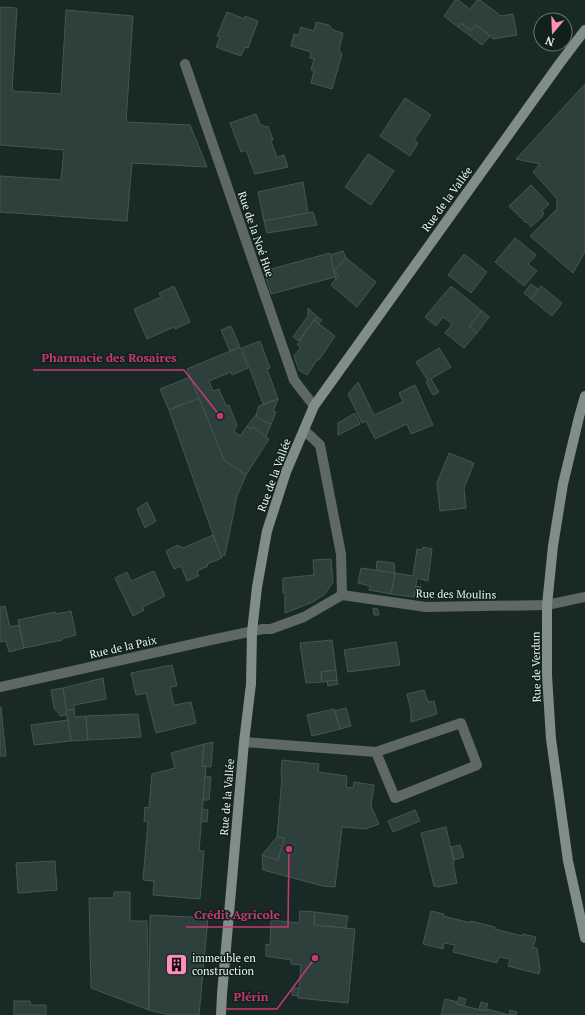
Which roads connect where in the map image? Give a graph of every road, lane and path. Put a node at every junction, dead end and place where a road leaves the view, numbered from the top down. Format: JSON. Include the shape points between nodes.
{"nodes":[{"id":1,"x":585,"y":30,"type":"edge"},
{"id":2,"x":185,"y":64,"type":"dead end"},
{"id":3,"x":585,"y":396,"type":"edge"},
{"id":4,"x":314,"y":406,"type":"junction"},
{"id":5,"x":304,"y":430,"type":"junction"},
{"id":6,"x":342,"y":595,"type":"junction"},
{"id":7,"x":585,"y":597,"type":"edge"},
{"id":8,"x":547,"y":605,"type":"junction"},
{"id":9,"x":252,"y":632,"type":"junction"},
{"id":10,"x":0,"y":687,"type":"edge"},
{"id":11,"x":244,"y":742,"type":"junction"},
{"id":12,"x":376,"y":752,"type":"junction"},
{"id":13,"x":585,"y":938,"type":"edge"},
{"id":14,"x":221,"y":1015,"type":"edge"}],
"edges":[{"from":1,"to":4,"type":"street","name":"Rue de la Vallée"},
{"from":2,"to":4,"type":"street","name":"Rue de la Noé Hue","via":[[294,380]]},
{"from":3,"to":8,"type":"street","name":"Rue de Verdun","via":[[563,484]]},
{"from":4,"to":5,"type":"street","name":"Rue de la Vallée"},
{"from":5,"to":6,"type":"street","via":[[320,445],[341,554]]},
{"from":5,"to":9,"type":"street","name":"Rue de la Vallée","via":[[286,472],[267,531]]},
{"from":6,"to":8,"type":"street","name":"Rue des Moulins","via":[[426,607]]},
{"from":6,"to":9,"type":"street","via":[[304,616],[271,629]]},
{"from":7,"to":8,"type":"street","name":"Rue des Moulins"},
{"from":8,"to":13,"type":"street","name":"Rue de Verdun","via":[[547,675],[551,739],[568,861]]},
{"from":9,"to":10,"type":"street","name":"Rue de la Paix"},
{"from":9,"to":11,"type":"street","name":"Rue de la Vallée","via":[[251,684]]},
{"from":11,"to":12,"type":"street"},
{"from":11,"to":14,"type":"street","name":"Rue de la Vallée"},
{"from":12,"to":12,"type":"street","via":[[461,723],[477,765],[395,798]]}]}
